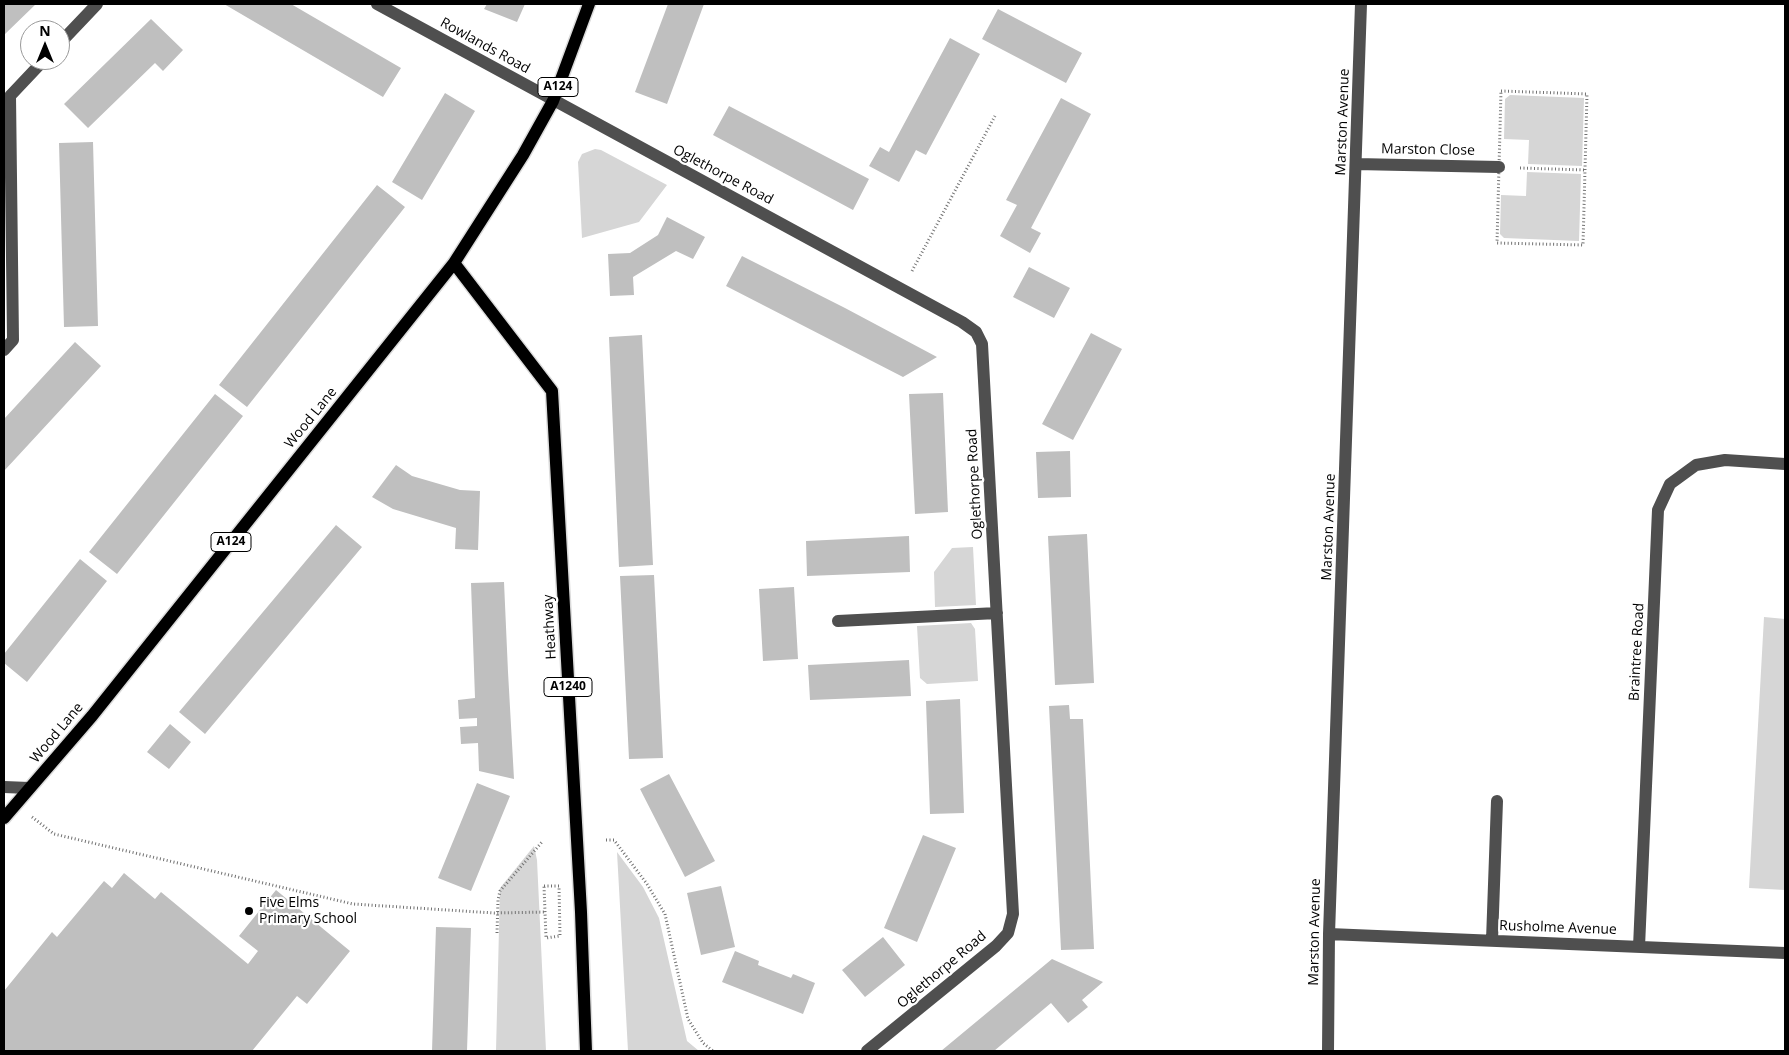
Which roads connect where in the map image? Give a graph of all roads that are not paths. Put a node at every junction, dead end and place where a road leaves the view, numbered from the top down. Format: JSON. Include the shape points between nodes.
{"nodes":[{"id":1,"x":97,"y":4,"type":"edge"},
{"id":2,"x":377,"y":4,"type":"edge"},
{"id":3,"x":590,"y":4,"type":"edge"},
{"id":4,"x":1362,"y":4,"type":"edge"},
{"id":5,"x":70,"y":32,"type":"edge"},
{"id":6,"x":35,"y":70,"type":"edge"},
{"id":7,"x":554,"y":101,"type":"junction"},
{"id":8,"x":1356,"y":164,"type":"junction"},
{"id":9,"x":1504,"y":167,"type":"road end"},
{"id":10,"x":454,"y":263,"type":"junction"},
{"id":11,"x":4,"y":350,"type":"edge"},
{"id":12,"x":1785,"y":464,"type":"edge"},
{"id":13,"x":997,"y":613,"type":"junction"},
{"id":14,"x":838,"y":621,"type":"dead end"},
{"id":15,"x":4,"y":787,"type":"edge"},
{"id":16,"x":30,"y":788,"type":"junction"},
{"id":17,"x":1497,"y":801,"type":"dead end"},
{"id":18,"x":4,"y":818,"type":"edge"},
{"id":19,"x":1329,"y":934,"type":"junction"},
{"id":20,"x":1492,"y":940,"type":"junction"},
{"id":21,"x":1639,"y":947,"type":"junction"},
{"id":22,"x":1785,"y":953,"type":"edge"},
{"id":23,"x":586,"y":1051,"type":"edge"},
{"id":24,"x":867,"y":1051,"type":"edge"},
{"id":25,"x":1328,"y":1051,"type":"edge"}],
"edges":[{"from":1,"to":5,"type":"street"},
{"from":2,"to":7,"type":"street","name":"Rowlands Road"},
{"from":3,"to":7,"type":"main road","name":"Wood Lane","number":"A124"},
{"from":4,"to":8,"type":"street","name":"Marston Avenue"},
{"from":6,"to":11,"type":"street","via":[[10,96],[13,340]]},
{"from":7,"to":10,"type":"main road","name":"Wood Lane","number":"A124"},
{"from":7,"to":13,"type":"street","name":"Oglethorpe Road","via":[[976,332],[982,344]]},
{"from":8,"to":9,"type":"street","name":"Marston Close"},
{"from":8,"to":19,"type":"street","name":"Marston Avenue"},
{"from":10,"to":16,"type":"main road","name":"Wood Lane","number":"A124","via":[[92,716]]},
{"from":10,"to":23,"type":"main road","name":"Heathway","number":"A1240","via":[[552,391]]},
{"from":12,"to":21,"type":"street","name":"Braintree Road","via":[[1725,460],[1696,465],[1670,484],[1658,510]]},
{"from":13,"to":14,"type":"street"},
{"from":13,"to":24,"type":"street","name":"Oglethorpe Road","via":[[1013,914],[1008,933]]},
{"from":15,"to":16,"type":"street"},
{"from":16,"to":18,"type":"main road","name":"Wood Lane","number":"A124"},
{"from":17,"to":20,"type":"street"},
{"from":19,"to":20,"type":"street","name":"Rusholme Avenue"},
{"from":19,"to":25,"type":"street","name":"Marston Avenue"},
{"from":20,"to":21,"type":"street","name":"Rusholme Avenue"},
{"from":21,"to":22,"type":"street","name":"Rusholme Avenue"}]}
